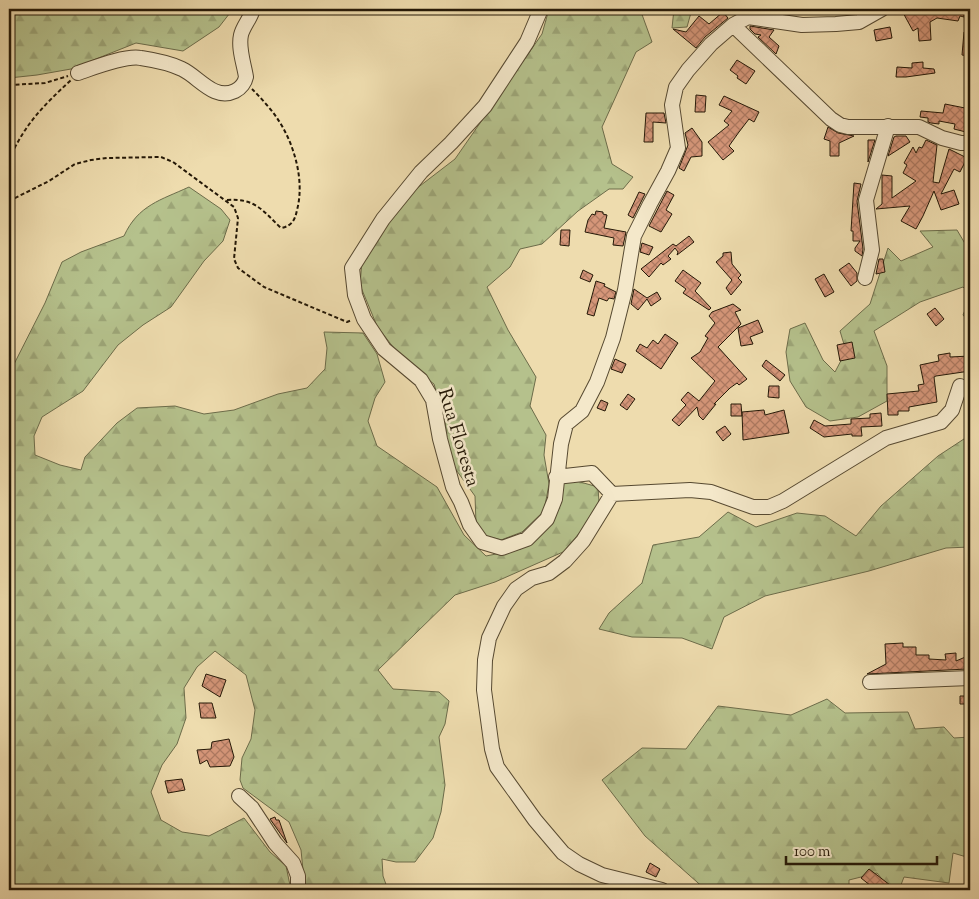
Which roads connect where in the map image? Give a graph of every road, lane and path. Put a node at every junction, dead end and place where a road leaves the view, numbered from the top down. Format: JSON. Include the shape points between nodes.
{"nodes":[{"id":1,"x":253,"y":9,"type":"edge"},
{"id":2,"x":541,"y":9,"type":"edge"},
{"id":3,"x":882,"y":9,"type":"edge"},
{"id":4,"x":733,"y":25,"type":"junction"},
{"id":5,"x":78,"y":73,"type":"junction"},
{"id":6,"x":245,"y":82,"type":"junction"},
{"id":7,"x":9,"y":85,"type":"edge"},
{"id":8,"x":888,"y":126,"type":"junction"},
{"id":9,"x":970,"y":143,"type":"edge"},
{"id":10,"x":9,"y":160,"type":"edge"},
{"id":11,"x":226,"y":200,"type":"junction"},
{"id":12,"x":9,"y":201,"type":"edge"},
{"id":13,"x":865,"y":278,"type":"dead end"},
{"id":14,"x":360,"y":310,"type":"junction"},
{"id":15,"x":960,"y":386,"type":"dead end"},
{"id":16,"x":556,"y":477,"type":"junction"},
{"id":17,"x":612,"y":494,"type":"junction"},
{"id":18,"x":970,"y":678,"type":"edge"},
{"id":19,"x":870,"y":682,"type":"dead end"},
{"id":20,"x":239,"y":796,"type":"dead end"},
{"id":21,"x":298,"y":890,"type":"edge"},
{"id":22,"x":662,"y":890,"type":"edge"}],
"edges":[{"from":1,"to":6,"type":"street","via":[[241,34]]},
{"from":2,"to":14,"type":"street","name":"Rua Floresta","via":[[527,42],[485,106],[421,172],[383,218],[352,268]]},
{"from":3,"to":4,"type":"street","name":"Rua Floresta","via":[[859,22],[802,25],[748,17]]},
{"from":4,"to":8,"type":"street","via":[[840,125]]},
{"from":4,"to":16,"type":"street","name":"Rua Floresta","via":[[711,44],[676,87],[672,105],[678,148],[634,236],[613,338],[582,411],[566,424]]},
{"from":5,"to":6,"type":"street","via":[[139,57],[181,68],[215,93],[236,91]]},
{"from":5,"to":7,"type":"path","via":[[45,83]]},
{"from":5,"to":10,"type":"path","via":[[33,118],[18,139]]},
{"from":6,"to":11,"type":"path","via":[[277,119],[289,142],[298,171],[298,205],[295,220],[281,228],[256,205],[240,199]]},
{"from":8,"to":9,"type":"street","via":[[919,127],[942,138]]},
{"from":8,"to":13,"type":"street","via":[[866,200],[872,250]]},
{"from":11,"to":12,"type":"path","via":[[161,157],[107,158],[75,164]]},
{"from":11,"to":14,"type":"path","via":[[234,207],[238,218],[234,259],[238,268],[264,287],[347,322],[354,320]]},
{"from":14,"to":16,"type":"street","name":"Rua Floresta","via":[[384,349],[421,380],[433,400],[453,487],[470,525],[482,542],[502,548],[527,539],[547,519],[555,499]]},
{"from":15,"to":17,"type":"street","via":[[952,410],[941,422],[886,438],[769,508],[753,507],[711,492],[690,490]]},
{"from":16,"to":17,"type":"street","via":[[592,473]]},
{"from":17,"to":22,"type":"street","via":[[583,541],[565,561],[516,589],[504,606],[489,638],[484,690],[497,767],[534,820],[564,853],[579,864],[602,875]]},
{"from":18,"to":19,"type":"street"},
{"from":20,"to":21,"type":"street","via":[[252,808],[293,863],[298,876]]}]}
